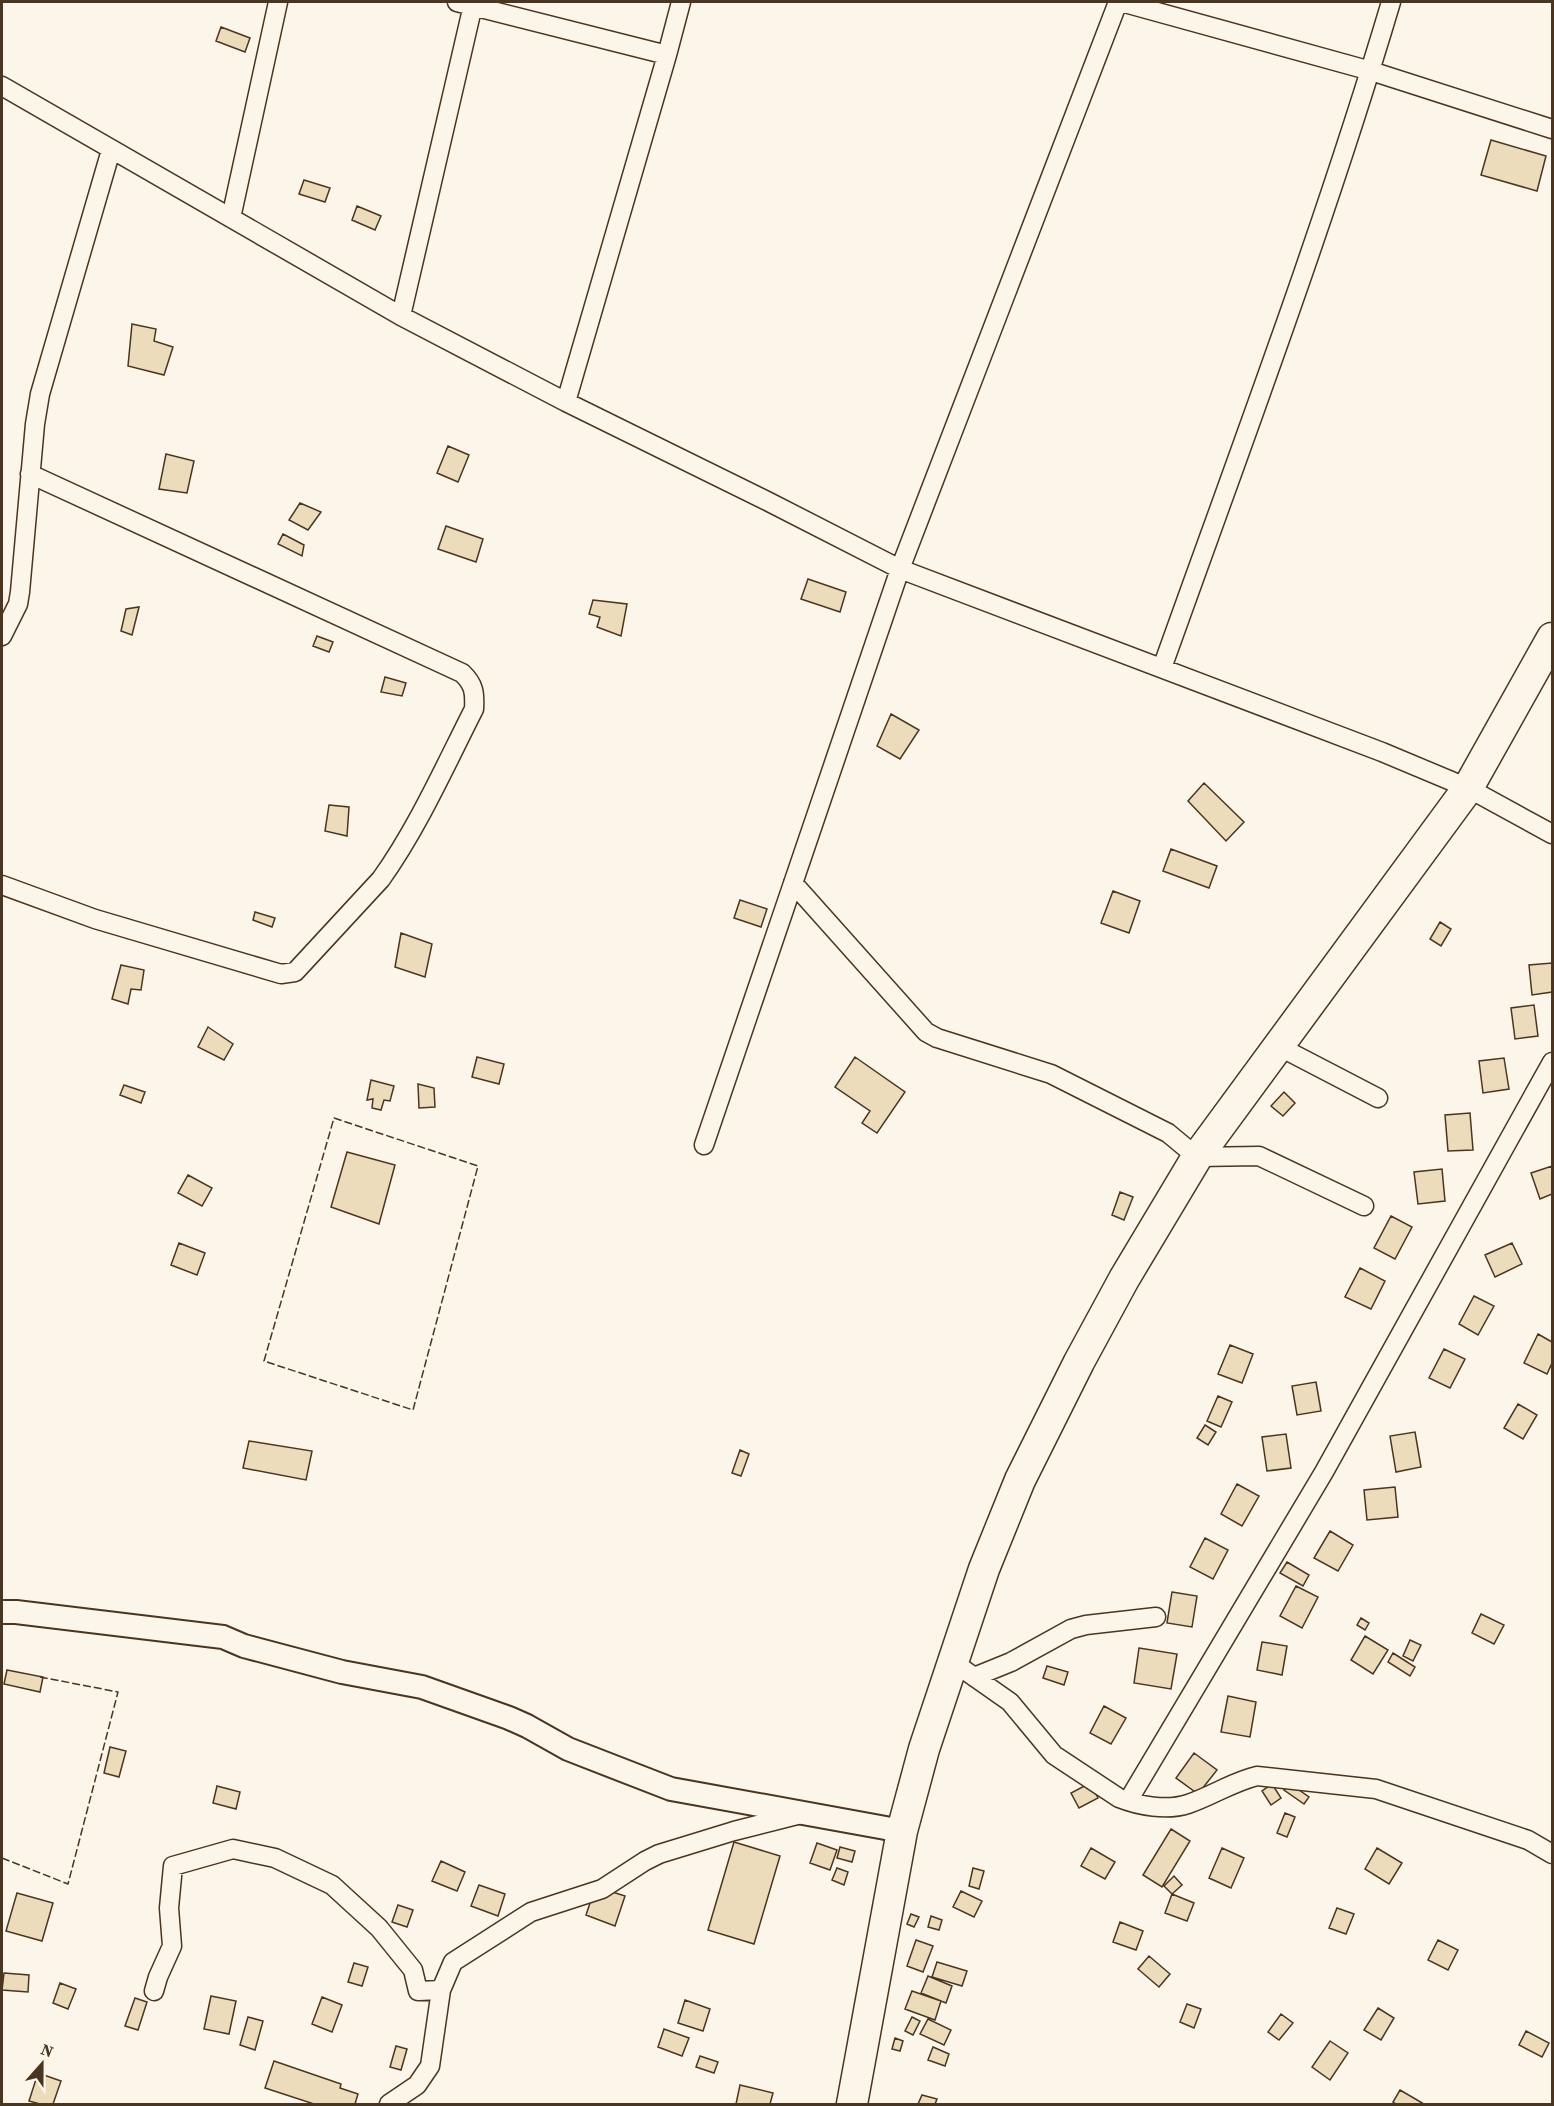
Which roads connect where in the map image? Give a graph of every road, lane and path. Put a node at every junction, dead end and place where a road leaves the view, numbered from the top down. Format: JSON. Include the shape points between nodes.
{"nodes":[{"id":1,"x":278,"y":2,"type":"edge"},
{"id":2,"x":681,"y":2,"type":"edge"},
{"id":3,"x":1120,"y":2,"type":"edge"},
{"id":4,"x":1391,"y":2,"type":"edge"},
{"id":5,"x":465,"y":3,"type":"edge"},
{"id":6,"x":668,"y":55,"type":"junction"},
{"id":7,"x":1371,"y":71,"type":"junction"},
{"id":8,"x":2,"y":86,"type":"edge"},
{"id":9,"x":1552,"y":129,"type":"edge"},
{"id":10,"x":111,"y":150,"type":"junction"},
{"id":11,"x":231,"y":218,"type":"junction"},
{"id":12,"x":401,"y":316,"type":"junction"},
{"id":13,"x":566,"y":402,"type":"junction"},
{"id":14,"x":30,"y":474,"type":"junction"},
{"id":15,"x":900,"y":569,"type":"junction"},
{"id":16,"x":2,"y":636,"type":"edge"},
{"id":17,"x":1552,"y":638,"type":"edge"},
{"id":18,"x":1162,"y":668,"type":"junction"},
{"id":19,"x":1468,"y":788,"type":"junction"},
{"id":20,"x":1552,"y":834,"type":"edge"},
{"id":21,"x":793,"y":883,"type":"junction"},
{"id":22,"x":2,"y":885,"type":"edge"},
{"id":23,"x":1278,"y":1047,"type":"junction"},
{"id":24,"x":1552,"y":1062,"type":"edge"},
{"id":25,"x":1378,"y":1098,"type":"dead end"},
{"id":26,"x":704,"y":1146,"type":"dead end"},
{"id":27,"x":1197,"y":1157,"type":"junction"},
{"id":28,"x":1364,"y":1206,"type":"dead end"},
{"id":29,"x":2,"y":1612,"type":"edge"},
{"id":30,"x":1156,"y":1617,"type":"dead end"},
{"id":31,"x":964,"y":1670,"type":"junction"},
{"id":32,"x":1128,"y":1801,"type":"junction"},
{"id":33,"x":805,"y":1813,"type":"junction"},
{"id":34,"x":902,"y":1831,"type":"junction"},
{"id":35,"x":1552,"y":1854,"type":"edge"},
{"id":36,"x":441,"y":1990,"type":"junction"},
{"id":37,"x":154,"y":1991,"type":"dead end"},
{"id":38,"x":389,"y":2104,"type":"edge"},
{"id":39,"x":852,"y":2104,"type":"edge"}],
"edges":[{"from":1,"to":11,"type":"street"},
{"from":2,"to":6,"type":"street"},
{"from":3,"to":7,"type":"street"},
{"from":3,"to":15,"type":"street"},
{"from":4,"to":7,"type":"street"},
{"from":5,"to":6,"type":"street"},
{"from":5,"to":12,"type":"street"},
{"from":6,"to":13,"type":"street"},
{"from":7,"to":9,"type":"street"},
{"from":7,"to":18,"type":"street"},
{"from":8,"to":10,"type":"street"},
{"from":10,"to":11,"type":"street"},
{"from":10,"to":14,"type":"street","via":[[40,394]]},
{"from":11,"to":12,"type":"street"},
{"from":12,"to":13,"type":"street"},
{"from":13,"to":15,"type":"street"},
{"from":14,"to":16,"type":"street","via":[[18,604]]},
{"from":14,"to":22,"type":"street","via":[[462,673],[475,692],[474,709],[391,865],[295,972],[281,974],[95,918]]},
{"from":15,"to":18,"type":"street"},
{"from":15,"to":21,"type":"street"},
{"from":17,"to":19,"type":"main road"},
{"from":18,"to":19,"type":"street"},
{"from":19,"to":20,"type":"street"},
{"from":19,"to":23,"type":"main road"},
{"from":21,"to":26,"type":"street"},
{"from":21,"to":27,"type":"street","via":[[926,1032],[1051,1074],[1168,1133]]},
{"from":23,"to":25,"type":"street"},
{"from":23,"to":27,"type":"main road"},
{"from":24,"to":32,"type":"street","via":[[1324,1472]]},
{"from":27,"to":28,"type":"street","via":[[1259,1156]]},
{"from":27,"to":31,"type":"main road","via":[[1124,1279],[1020,1480],[984,1569]]},
{"from":29,"to":33,"type":"street","via":[[223,1638],[342,1672],[422,1687],[509,1718],[568,1749],[665,1787]]},
{"from":30,"to":31,"type":"street","via":[[1071,1629],[1011,1662]]},
{"from":31,"to":32,"type":"street","via":[[1010,1702],[1054,1755]]},
{"from":31,"to":34,"type":"main road","via":[[927,1737]]},
{"from":32,"to":35,"type":"street","via":[[1175,1807],[1257,1776],[1366,1786],[1528,1840]]},
{"from":33,"to":34,"type":"street"},
{"from":33,"to":36,"type":"street","via":[[659,1854],[602,1889],[531,1912],[453,1962]]},
{"from":34,"to":39,"type":"main road"},
{"from":36,"to":37,"type":"street","via":[[418,1991],[414,1970],[380,1928],[332,1885],[275,1858],[234,1849],[173,1866],[172,1946]]},
{"from":36,"to":38,"type":"street","via":[[430,2066],[417,2085]]}]}
